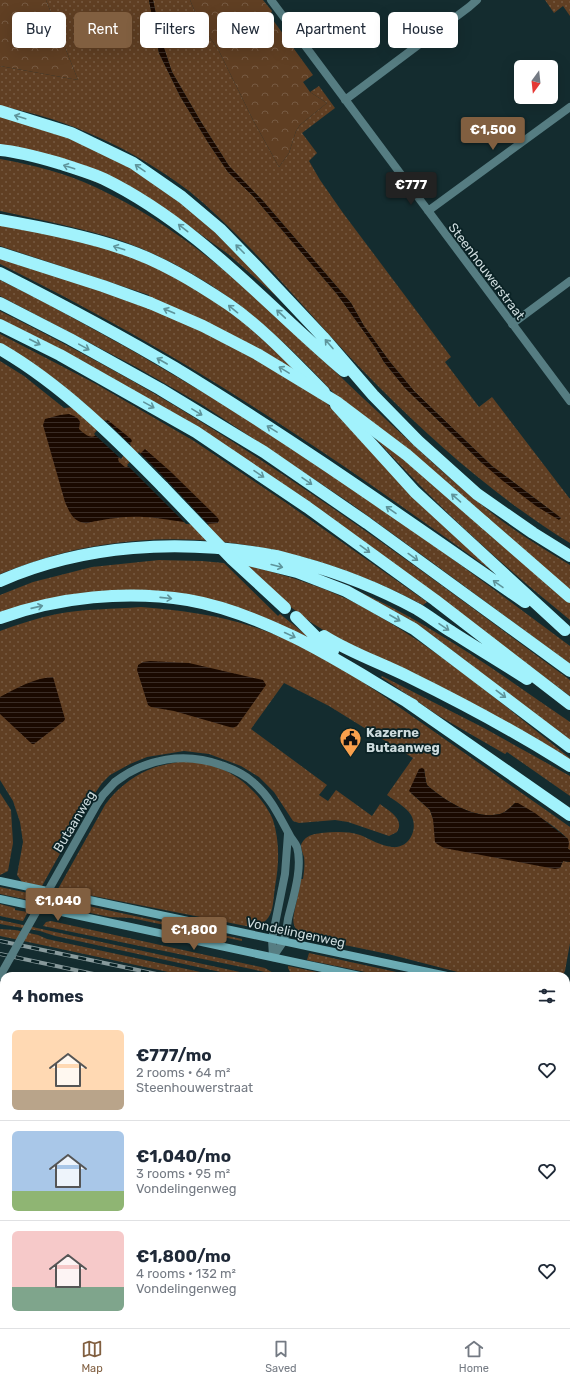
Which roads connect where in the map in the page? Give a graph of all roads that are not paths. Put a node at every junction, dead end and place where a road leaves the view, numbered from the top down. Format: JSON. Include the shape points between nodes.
{"nodes":[{"id":1,"x":271,"y":0,"type":"edge"},
{"id":2,"x":477,"y":0,"type":"edge"},
{"id":3,"x":345,"y":100,"type":"junction"},
{"id":4,"x":570,"y":107,"type":"edge"},
{"id":5,"x":0,"y":111,"type":"edge"},
{"id":6,"x":0,"y":150,"type":"edge"},
{"id":7,"x":428,"y":211,"type":"junction"},
{"id":8,"x":0,"y":220,"type":"edge"},
{"id":9,"x":0,"y":253,"type":"edge"},
{"id":10,"x":0,"y":273,"type":"edge"},
{"id":11,"x":570,"y":281,"type":"edge"},
{"id":12,"x":0,"y":304,"type":"edge"},
{"id":13,"x":512,"y":324,"type":"junction"},
{"id":14,"x":0,"y":325,"type":"edge"},
{"id":15,"x":0,"y":349,"type":"edge"},
{"id":16,"x":373,"y":395,"type":"junction"},
{"id":17,"x":570,"y":401,"type":"edge"},
{"id":18,"x":156,"y":546,"type":"junction"},
{"id":19,"x":570,"y":556,"type":"edge"},
{"id":20,"x":0,"y":580,"type":"edge"},
{"id":21,"x":570,"y":597,"type":"edge"},
{"id":22,"x":296,"y":616,"type":"junction"},
{"id":23,"x":0,"y":618,"type":"edge"},
{"id":24,"x":567,"y":632,"type":"edge"},
{"id":25,"x":570,"y":671,"type":"edge"},
{"id":26,"x":413,"y":705,"type":"junction"},
{"id":27,"x":570,"y":705,"type":"edge"},
{"id":28,"x":570,"y":747,"type":"edge"},
{"id":29,"x":570,"y":766,"type":"edge"},
{"id":30,"x":570,"y":814,"type":"edge"},
{"id":31,"x":292,"y":846,"type":"junction"},
{"id":32,"x":0,"y":881,"type":"edge"},
{"id":33,"x":0,"y":899,"type":"edge"},
{"id":34,"x":272,"y":939,"type":"junction"},
{"id":35,"x":283,"y":942,"type":"junction"},
{"id":36,"x":273,"y":957,"type":"junction"},
{"id":37,"x":2,"y":972,"type":"edge"},
{"id":38,"x":342,"y":972,"type":"edge"},
{"id":39,"x":428,"y":972,"type":"edge"}],
"edges":[{"from":1,"to":3,"type":"street","name":"Steenhouwerstraat"},
{"from":2,"to":3,"type":"street"},
{"from":3,"to":7,"type":"street","name":"Steenhouwerstraat"},
{"from":4,"to":7,"type":"street"},
{"from":16,"to":5,"type":"highway","one_way":true,"via":[[257,267],[220,229],[182,197],[133,163],[71,133]]},
{"from":16,"to":6,"type":"highway","one_way":true,"via":[[173,220],[103,179],[21,153]]},
{"from":7,"to":13,"type":"street","name":"Steenhouwerstraat"},
{"from":24,"to":8,"type":"highway","one_way":true,"via":[[416,492],[275,343],[229,305],[190,280],[122,248],[63,232]]},
{"from":21,"to":9,"type":"highway","one_way":true,"bridge":true,"via":[[407,455],[338,403],[257,354],[203,326],[150,303]]},
{"from":24,"to":10,"type":"highway","one_way":true,"via":[[253,417],[90,319]]},
{"from":11,"to":13,"type":"street"},
{"from":12,"to":25,"type":"highway","one_way":true,"via":[[160,389],[264,452],[367,523]]},
{"from":13,"to":17,"type":"street","name":"Steenhouwerstraat"},
{"from":14,"to":27,"type":"highway","one_way":true,"via":[[60,355],[196,432],[307,507],[435,600]]},
{"from":15,"to":22,"type":"highway","bridge":true,"via":[[52,385],[97,422],[232,559]]},
{"from":16,"to":19,"type":"highway","via":[[418,441],[477,494]]},
{"from":18,"to":20,"type":"highway","via":[[101,552],[52,562]]},
{"from":18,"to":27,"type":"highway","one_way":true,"via":[[200,546],[271,555],[346,577],[418,609],[452,633]]},
{"from":18,"to":28,"type":"highway","one_way":true,"via":[[245,559],[297,572],[346,591],[414,629]]},
{"from":22,"to":26,"type":"highway","via":[[323,644]]},
{"from":22,"to":29,"type":"highway","via":[[350,651],[408,676],[490,718]]},
{"from":23,"to":26,"type":"highway","one_way":true,"via":[[59,602],[97,597],[146,595],[189,600],[229,611],[295,637]]},
{"from":26,"to":30,"type":"highway"},
{"from":31,"to":34,"type":"street","name":"Butaanweg"},
{"from":31,"to":35,"type":"street","name":"Butaanweg","via":[[298,877]]},
{"from":31,"to":37,"type":"street","name":"Butaanweg","bridge":true,"via":[[273,805],[255,783],[234,769],[207,760],[182,758],[161,760],[135,770],[116,782],[93,810]]},
{"from":32,"to":34,"type":"main road","name":"Vondelingenweg"},
{"from":33,"to":36,"type":"main road"},
{"from":34,"to":35,"type":"main road","name":"Vondelingenweg"},
{"from":34,"to":36,"type":"street","name":"Butaanweg"},
{"from":35,"to":36,"type":"street","name":"Butaanweg"},
{"from":35,"to":39,"type":"main road","name":"Vondelingenweg"},
{"from":36,"to":38,"type":"main road"}]}
